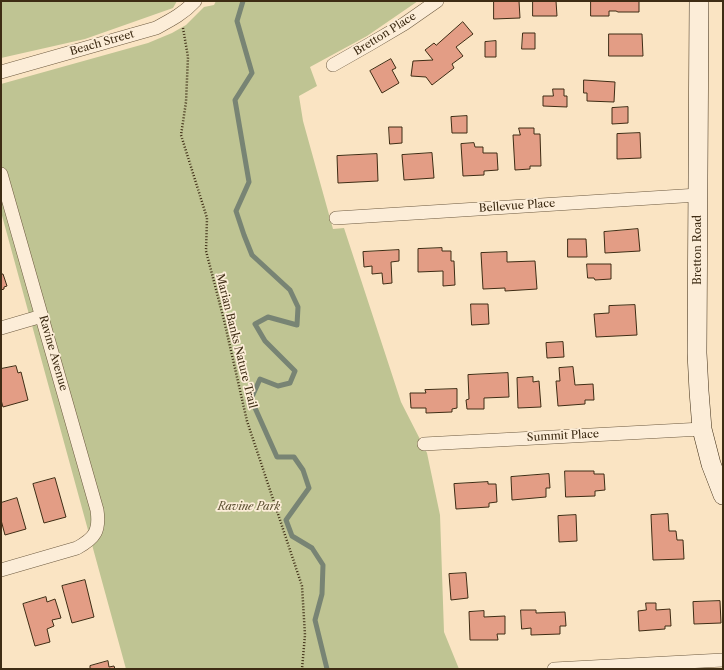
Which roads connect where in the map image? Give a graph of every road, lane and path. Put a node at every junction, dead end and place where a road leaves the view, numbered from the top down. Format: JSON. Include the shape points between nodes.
{"nodes":[{"id":1,"x":195,"y":1,"type":"edge"},
{"id":2,"x":436,"y":1,"type":"edge"},
{"id":3,"x":699,"y":1,"type":"edge"},
{"id":4,"x":181,"y":14,"type":"junction"},
{"id":5,"x":333,"y":65,"type":"dead end"},
{"id":6,"x":1,"y":72,"type":"edge"},
{"id":7,"x":1,"y":174,"type":"edge"},
{"id":8,"x":698,"y":195,"type":"junction"},
{"id":9,"x":336,"y":218,"type":"dead end"},
{"id":10,"x":42,"y":316,"type":"junction"},
{"id":11,"x":1,"y":328,"type":"edge"},
{"id":12,"x":702,"y":428,"type":"junction"},
{"id":13,"x":424,"y":444,"type":"dead end"},
{"id":14,"x":723,"y":495,"type":"edge"},
{"id":15,"x":1,"y":570,"type":"edge"},
{"id":16,"x":723,"y":660,"type":"edge"},
{"id":17,"x":302,"y":669,"type":"edge"},
{"id":18,"x":554,"y":669,"type":"edge"}],
"edges":[{"from":1,"to":4,"type":"street","name":"Beach Street"},
{"from":2,"to":5,"type":"street","name":"Bretton Place","via":[[404,24]]},
{"from":3,"to":8,"type":"street","name":"Bretton Road"},
{"from":4,"to":6,"type":"street","name":"Beach Street","via":[[156,28]]},
{"from":4,"to":17,"type":"path","name":"Marian Banks Nature Trail","via":[[188,57],[186,102],[181,135],[207,218],[206,251],[247,421],[302,586],[305,635]]},
{"from":7,"to":10,"type":"street","name":"Ravine Avenue"},
{"from":8,"to":9,"type":"street","name":"Bellevue Place"},
{"from":8,"to":12,"type":"street","name":"Bretton Road","via":[[698,353]]},
{"from":10,"to":11,"type":"street"},
{"from":10,"to":15,"type":"street","name":"Ravine Avenue","via":[[99,521],[96,533],[88,542],[77,548]]},
{"from":12,"to":13,"type":"street","name":"Summit Place"},
{"from":12,"to":14,"type":"street","name":"Bretton Road","via":[[711,464]]},
{"from":16,"to":18,"type":"street"}]}
